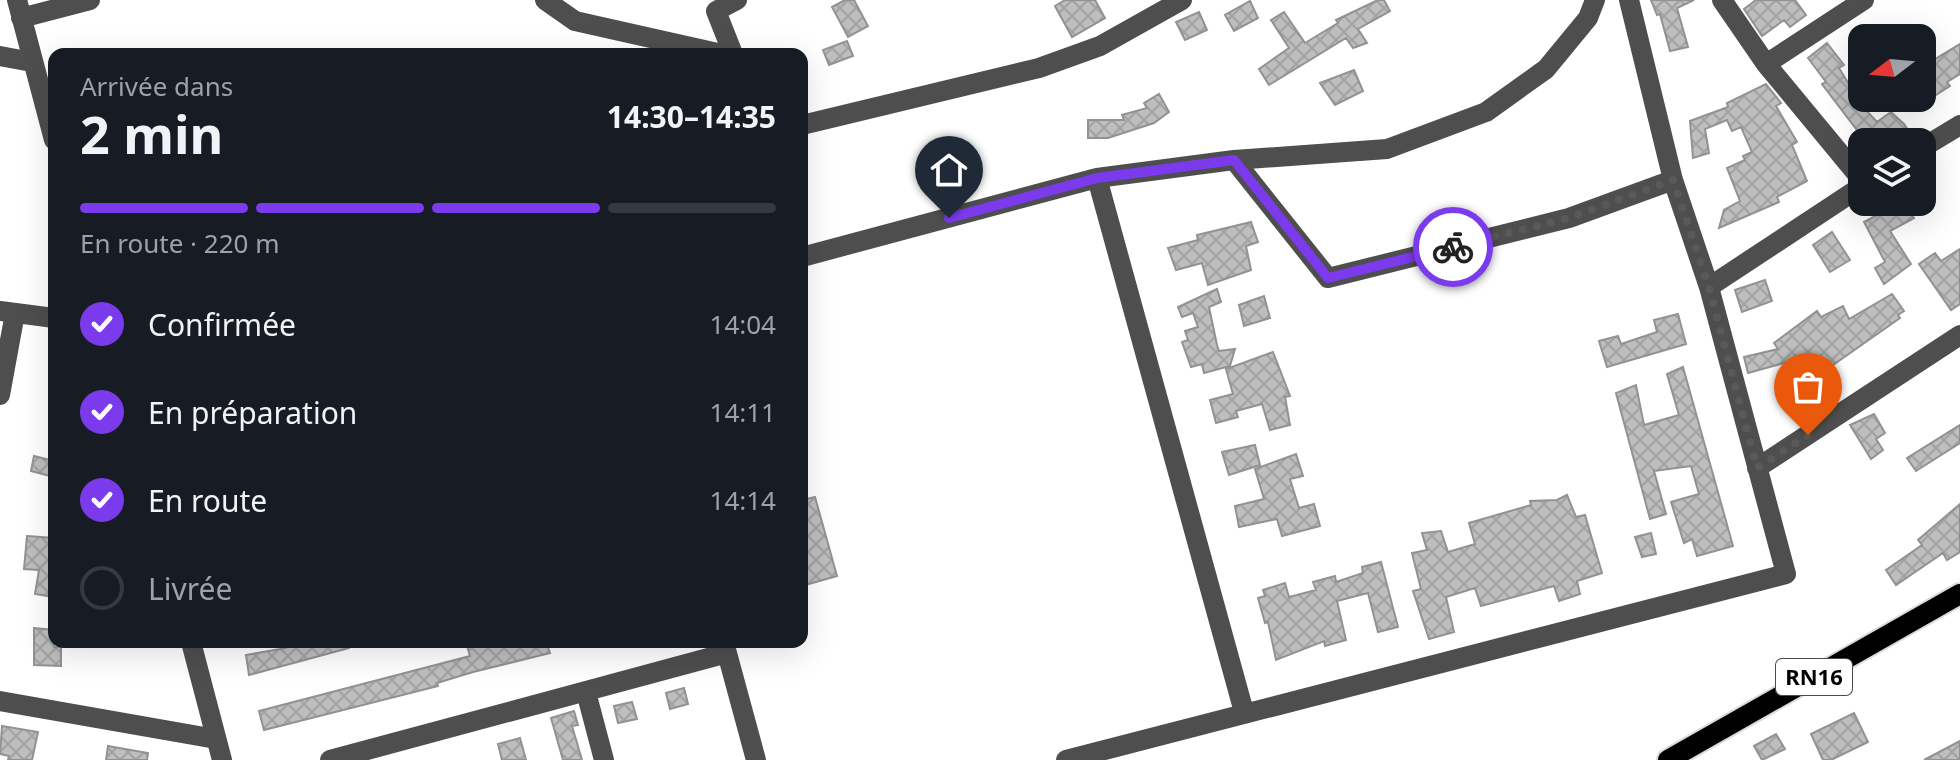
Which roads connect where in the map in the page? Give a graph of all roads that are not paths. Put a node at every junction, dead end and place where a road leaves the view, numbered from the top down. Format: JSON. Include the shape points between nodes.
{"nodes":[{"id":1,"x":90,"y":0,"type":"edge"},
{"id":2,"x":545,"y":0,"type":"edge"},
{"id":3,"x":737,"y":0,"type":"edge"},
{"id":4,"x":1182,"y":0,"type":"edge"},
{"id":5,"x":1595,"y":0,"type":"edge"},
{"id":6,"x":1629,"y":0,"type":"edge"},
{"id":7,"x":1722,"y":0,"type":"edge"},
{"id":8,"x":1864,"y":0,"type":"edge"},
{"id":9,"x":19,"y":9,"type":"edge"},
{"id":10,"x":695,"y":48,"type":"edge"},
{"id":11,"x":731,"y":48,"type":"edge"},
{"id":12,"x":0,"y":56,"type":"edge"},
{"id":13,"x":32,"y":62,"type":"junction"},
{"id":14,"x":1766,"y":64,"type":"junction"},
{"id":15,"x":48,"y":119,"type":"edge"},
{"id":16,"x":808,"y":124,"type":"edge"},
{"id":17,"x":1960,"y":125,"type":"edge"},
{"id":18,"x":1936,"y":140,"type":"edge"},
{"id":19,"x":1234,"y":160,"type":"junction"},
{"id":20,"x":1848,"y":166,"type":"edge"},
{"id":21,"x":1097,"y":178,"type":"junction"},
{"id":22,"x":1673,"y":180,"type":"junction"},
{"id":23,"x":1848,"y":193,"type":"edge"},
{"id":24,"x":808,"y":255,"type":"edge"},
{"id":25,"x":1709,"y":287,"type":"junction"},
{"id":26,"x":7,"y":312,"type":"edge"},
{"id":27,"x":48,"y":317,"type":"edge"},
{"id":28,"x":1960,"y":335,"type":"edge"},
{"id":29,"x":0,"y":395,"type":"edge"},
{"id":30,"x":1757,"y":468,"type":"junction"},
{"id":31,"x":1960,"y":594,"type":"edge"},
{"id":32,"x":193,"y":648,"type":"edge"},
{"id":33,"x":726,"y":648,"type":"edge"},
{"id":34,"x":586,"y":692,"type":"junction"},
{"id":35,"x":0,"y":701,"type":"edge"},
{"id":36,"x":1244,"y":712,"type":"junction"},
{"id":37,"x":216,"y":739,"type":"junction"},
{"id":38,"x":222,"y":760,"type":"edge"},
{"id":39,"x":330,"y":760,"type":"edge"},
{"id":40,"x":604,"y":760,"type":"edge"},
{"id":41,"x":756,"y":760,"type":"edge"},
{"id":42,"x":1066,"y":760,"type":"edge"},
{"id":43,"x":1668,"y":760,"type":"edge"}],
"edges":[{"from":1,"to":9,"type":"street"},
{"from":2,"to":10,"type":"street","via":[[575,21]]},
{"from":3,"to":11,"type":"street","via":[[716,11]]},
{"from":4,"to":16,"type":"street","via":[[1100,46],[1039,68]]},
{"from":5,"to":19,"type":"street","via":[[1588,18],[1546,69],[1486,112],[1387,149]]},
{"from":6,"to":22,"type":"street"},
{"from":7,"to":14,"type":"street"},
{"from":8,"to":14,"type":"street"},
{"from":9,"to":13,"type":"street"},
{"from":12,"to":13,"type":"street"},
{"from":13,"to":15,"type":"street"},
{"from":14,"to":20,"type":"street"},
{"from":17,"to":18,"type":"street"},
{"from":19,"to":21,"type":"street"},
{"from":19,"to":22,"type":"street","via":[[1328,278],[1569,218]]},
{"from":21,"to":24,"type":"street"},
{"from":21,"to":36,"type":"street"},
{"from":22,"to":25,"type":"street"},
{"from":23,"to":25,"type":"street"},
{"from":25,"to":30,"type":"street"},
{"from":26,"to":27,"type":"street"},
{"from":26,"to":29,"type":"street"},
{"from":28,"to":30,"type":"street"},
{"from":30,"to":36,"type":"street","via":[[1786,574]]},
{"from":31,"to":43,"type":"main road","number":"RN16"},
{"from":32,"to":37,"type":"street"},
{"from":33,"to":34,"type":"street"},
{"from":33,"to":41,"type":"street"},
{"from":34,"to":39,"type":"street"},
{"from":34,"to":40,"type":"street"},
{"from":35,"to":37,"type":"street"},
{"from":36,"to":42,"type":"street"},
{"from":37,"to":38,"type":"street"}]}
